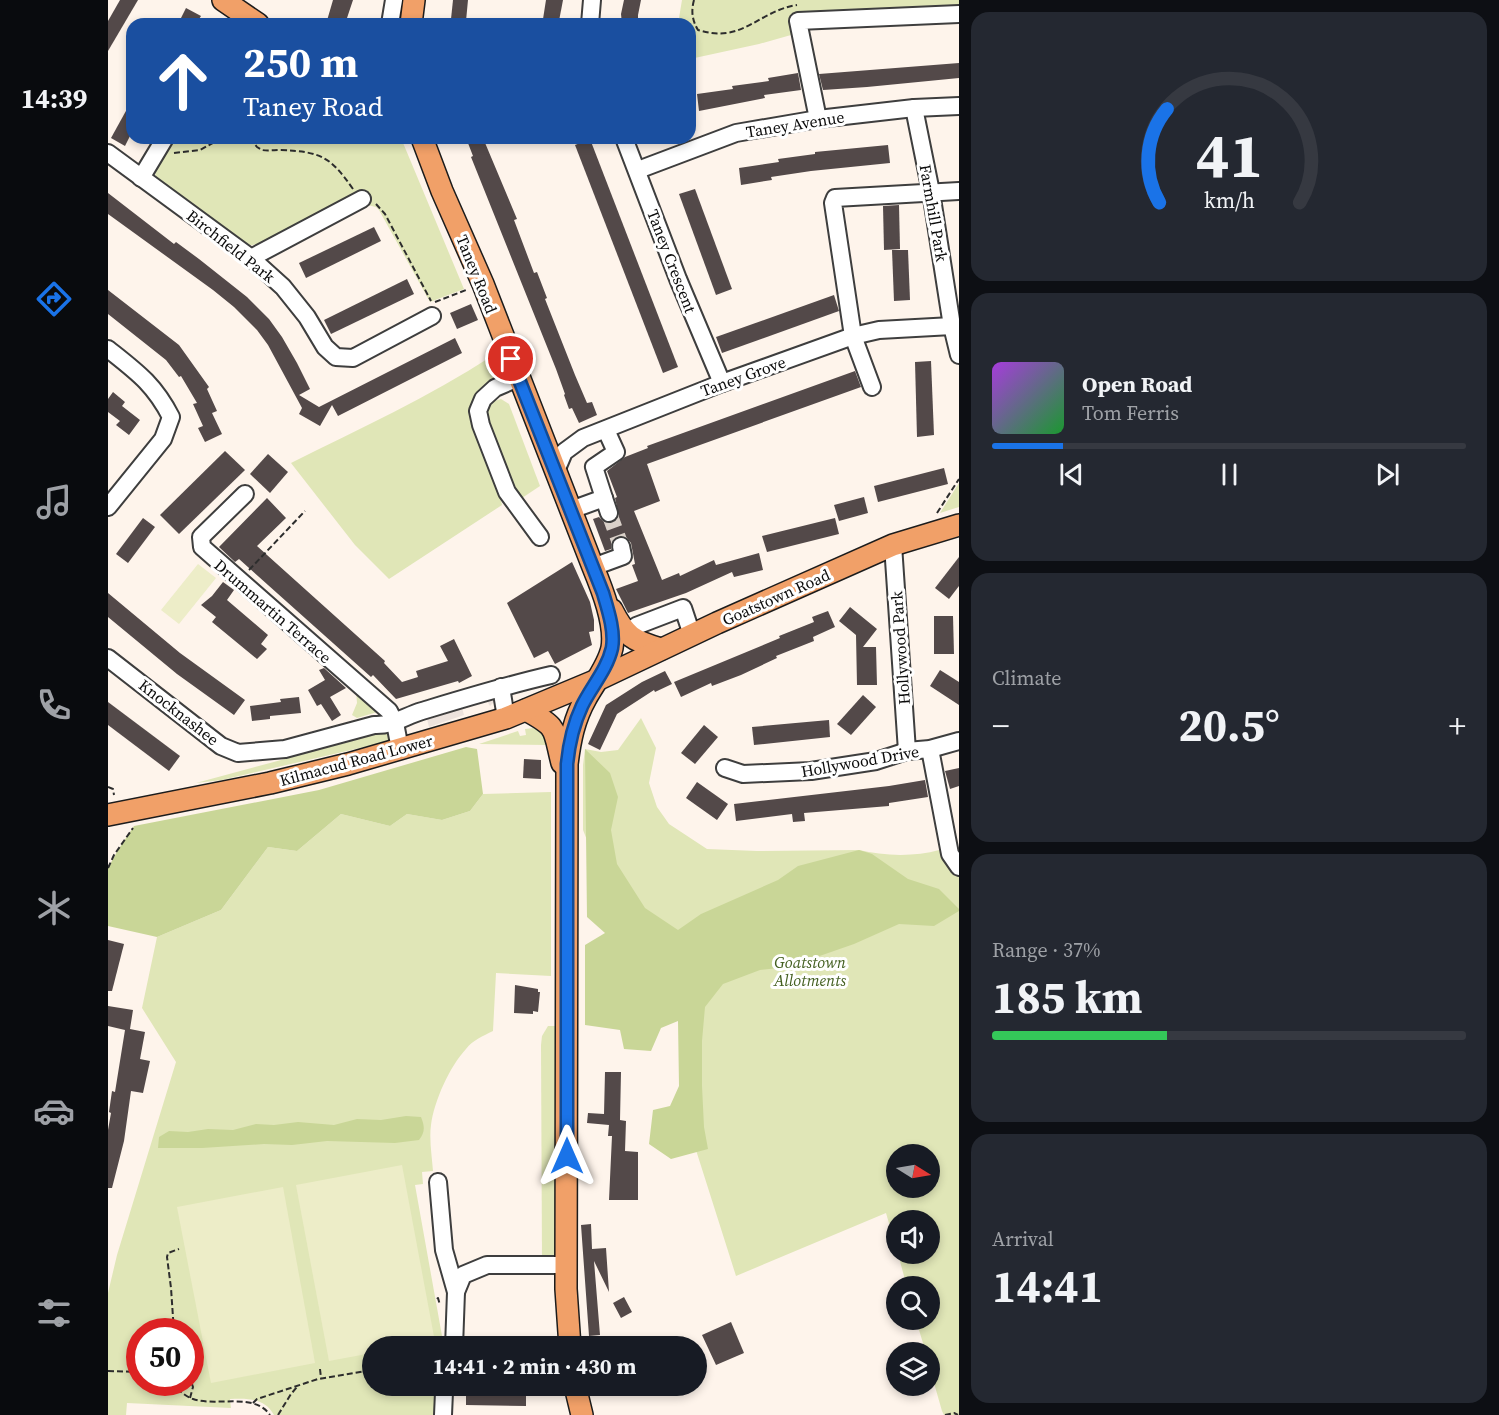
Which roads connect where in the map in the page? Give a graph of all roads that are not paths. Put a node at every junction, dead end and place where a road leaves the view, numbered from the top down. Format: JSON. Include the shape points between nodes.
{"nodes":[{"id":1,"x":223,"y":0,"type":"edge"},
{"id":2,"x":394,"y":0,"type":"edge"},
{"id":3,"x":414,"y":0,"type":"edge"},
{"id":4,"x":592,"y":0,"type":"edge"},
{"id":5,"x":959,"y":14,"type":"edge"},
{"id":6,"x":242,"y":18,"type":"edge"},
{"id":7,"x":391,"y":18,"type":"edge"},
{"id":8,"x":412,"y":18,"type":"edge"},
{"id":9,"x":590,"y":18,"type":"edge"},
{"id":10,"x":959,"y":106,"type":"edge"},
{"id":11,"x":914,"y":108,"type":"junction"},
{"id":12,"x":818,"y":119,"type":"junction"},
{"id":13,"x":161,"y":144,"type":"edge"},
{"id":14,"x":424,"y":144,"type":"edge"},
{"id":15,"x":627,"y":144,"type":"edge"},
{"id":16,"x":108,"y":153,"type":"edge"},
{"id":17,"x":638,"y":170,"type":"junction"},
{"id":18,"x":141,"y":178,"type":"junction"},
{"id":19,"x":959,"y":191,"type":"edge"},
{"id":20,"x":931,"y":192,"type":"junction"},
{"id":21,"x":362,"y":199,"type":"dead end"},
{"id":22,"x":251,"y":258,"type":"junction"},
{"id":23,"x":432,"y":316,"type":"road end"},
{"id":24,"x":952,"y":326,"type":"junction"},
{"id":25,"x":853,"y":336,"type":"junction"},
{"id":26,"x":108,"y":349,"type":"edge"},
{"id":27,"x":959,"y":355,"type":"edge"},
{"id":28,"x":518,"y":378,"type":"junction"},
{"id":29,"x":722,"y":383,"type":"junction"},
{"id":30,"x":872,"y":387,"type":"dead end"},
{"id":31,"x":606,"y":430,"type":"junction"},
{"id":32,"x":556,"y":471,"type":"junction"},
{"id":33,"x":244,"y":494,"type":"dead end"},
{"id":34,"x":108,"y":507,"type":"edge"},
{"id":35,"x":572,"y":510,"type":"junction"},
{"id":36,"x":950,"y":527,"type":"edge"},
{"id":37,"x":540,"y":537,"type":"dead end"},
{"id":38,"x":893,"y":545,"type":"junction"},
{"id":39,"x":621,"y":546,"type":"dead end"},
{"id":40,"x":593,"y":567,"type":"junction"},
{"id":41,"x":603,"y":593,"type":"junction"},
{"id":42,"x":636,"y":626,"type":"dead end"},
{"id":43,"x":692,"y":635,"type":"junction"},
{"id":44,"x":660,"y":649,"type":"junction"},
{"id":45,"x":108,"y":658,"type":"edge"},
{"id":46,"x":551,"y":675,"type":"dead end"},
{"id":47,"x":597,"y":680,"type":"junction"},
{"id":48,"x":501,"y":687,"type":"junction"},
{"id":49,"x":516,"y":714,"type":"junction"},
{"id":50,"x":395,"y":723,"type":"junction"},
{"id":51,"x":959,"y":741,"type":"edge"},
{"id":52,"x":400,"y":749,"type":"junction"},
{"id":53,"x":930,"y":749,"type":"junction"},
{"id":54,"x":907,"y":751,"type":"junction"},
{"id":55,"x":725,"y":768,"type":"dead end"},
{"id":56,"x":566,"y":781,"type":"junction"},
{"id":57,"x":111,"y":807,"type":"edge"},
{"id":58,"x":959,"y":867,"type":"edge"},
{"id":59,"x":438,"y":1182,"type":"dead end"},
{"id":60,"x":566,"y":1265,"type":"junction"},
{"id":61,"x":456,"y":1292,"type":"junction"},
{"id":62,"x":454,"y":1336,"type":"edge"},
{"id":63,"x":569,"y":1336,"type":"edge"},
{"id":64,"x":444,"y":1396,"type":"edge"},
{"id":65,"x":453,"y":1396,"type":"edge"},
{"id":66,"x":577,"y":1396,"type":"edge"},
{"id":67,"x":443,"y":1415,"type":"edge"},
{"id":68,"x":452,"y":1415,"type":"edge"},
{"id":69,"x":582,"y":1415,"type":"edge"}],
"edges":[{"from":1,"to":6,"type":"main road"},
{"from":2,"to":7,"type":"street"},
{"from":3,"to":8,"type":"main road"},
{"from":4,"to":9,"type":"street"},
{"from":5,"to":12,"type":"street","via":[[798,21]]},
{"from":10,"to":11,"type":"street","name":"Taney Avenue"},
{"from":11,"to":12,"type":"street","name":"Taney Avenue"},
{"from":11,"to":20,"type":"street","name":"Farmhill Park"},
{"from":12,"to":17,"type":"street","name":"Taney Avenue","via":[[736,133]]},
{"from":13,"to":18,"type":"street"},
{"from":14,"to":28,"type":"main road","name":"Taney Road"},
{"from":15,"to":17,"type":"street","name":"Taney Crescent"},
{"from":16,"to":18,"type":"street","name":"Birchfield Park"},
{"from":17,"to":29,"type":"street","name":"Taney Crescent"},
{"from":18,"to":22,"type":"street","name":"Birchfield Park"},
{"from":19,"to":20,"type":"street"},
{"from":20,"to":24,"type":"street","name":"Farmhill Park"},
{"from":20,"to":25,"type":"street","via":[[835,198]]},
{"from":21,"to":22,"type":"street"},
{"from":22,"to":23,"type":"street","name":"Birchfield Park","via":[[283,287],[336,357],[353,358]]},
{"from":24,"to":25,"type":"street","name":"Taney Grove","via":[[879,330]]},
{"from":24,"to":27,"type":"street","name":"Farmhill Park"},
{"from":25,"to":29,"type":"street","name":"Taney Grove"},
{"from":25,"to":30,"type":"street"},
{"from":26,"to":34,"type":"street","via":[[143,376],[171,417],[164,439]]},
{"from":28,"to":32,"type":"main road","name":"Taney Road"},
{"from":28,"to":37,"type":"street","via":[[495,388],[483,399],[478,411],[507,492]]},
{"from":29,"to":31,"type":"street","name":"Taney Grove"},
{"from":31,"to":32,"type":"street","name":"Taney Grove","via":[[583,438],[564,452]]},
{"from":31,"to":35,"type":"street","via":[[616,452],[594,467],[607,506]]},
{"from":32,"to":35,"type":"main road","name":"Taney Road"},
{"from":33,"to":50,"type":"street","name":"Drummartin Terrace","via":[[201,537],[202,547],[389,711]]},
{"from":35,"to":40,"type":"main road","name":"Taney Road"},
{"from":36,"to":38,"type":"main road","name":"Goatstown Road"},
{"from":38,"to":43,"type":"main road","name":"Goatstown Road"},
{"from":38,"to":54,"type":"street","name":"Hollywood Park"},
{"from":39,"to":40,"type":"street","via":[[623,556]]},
{"from":40,"to":41,"type":"main road","name":"Taney Road"},
{"from":41,"to":44,"type":"main road","via":[[628,636]]},
{"from":41,"to":47,"type":"main road","name":"Taney Road","via":[[612,643]]},
{"from":42,"to":43,"type":"street","via":[[683,608]]},
{"from":43,"to":44,"type":"main road","name":"Goatstown Road"},
{"from":44,"to":47,"type":"main road","name":"Goatstown Road"},
{"from":45,"to":50,"type":"street","name":"Knocknashee","via":[[221,746],[238,753],[285,749]]},
{"from":46,"to":48,"type":"street","name":"Knocknashee"},
{"from":47,"to":49,"type":"main road","name":"Kilmacud Road Lower"},
{"from":47,"to":56,"type":"main road","name":"Taney Road","via":[[575,723]]},
{"from":48,"to":49,"type":"street"},
{"from":48,"to":50,"type":"street","name":"Knocknashee","via":[[415,713]]},
{"from":49,"to":52,"type":"main road","name":"Kilmacud Road Lower"},
{"from":49,"to":56,"type":"main road","via":[[543,719],[553,728]]},
{"from":50,"to":52,"type":"street"},
{"from":51,"to":53,"type":"street","name":"Hollywood Drive"},
{"from":52,"to":57,"type":"main road","name":"Kilmacud Road Lower","via":[[270,783]]},
{"from":53,"to":54,"type":"street","name":"Hollywood Drive"},
{"from":53,"to":58,"type":"street","via":[[950,854]]},
{"from":54,"to":55,"type":"street","name":"Hollywood Drive","via":[[876,761],[811,771],[743,774]]},
{"from":56,"to":60,"type":"main road"},
{"from":59,"to":61,"type":"street","via":[[444,1250]]},
{"from":60,"to":61,"type":"street","via":[[488,1265],[463,1275]]},
{"from":60,"to":63,"type":"main road"},
{"from":61,"to":62,"type":"street"},
{"from":64,"to":67,"type":"street"},
{"from":65,"to":68,"type":"street"},
{"from":66,"to":69,"type":"main road"}]}
